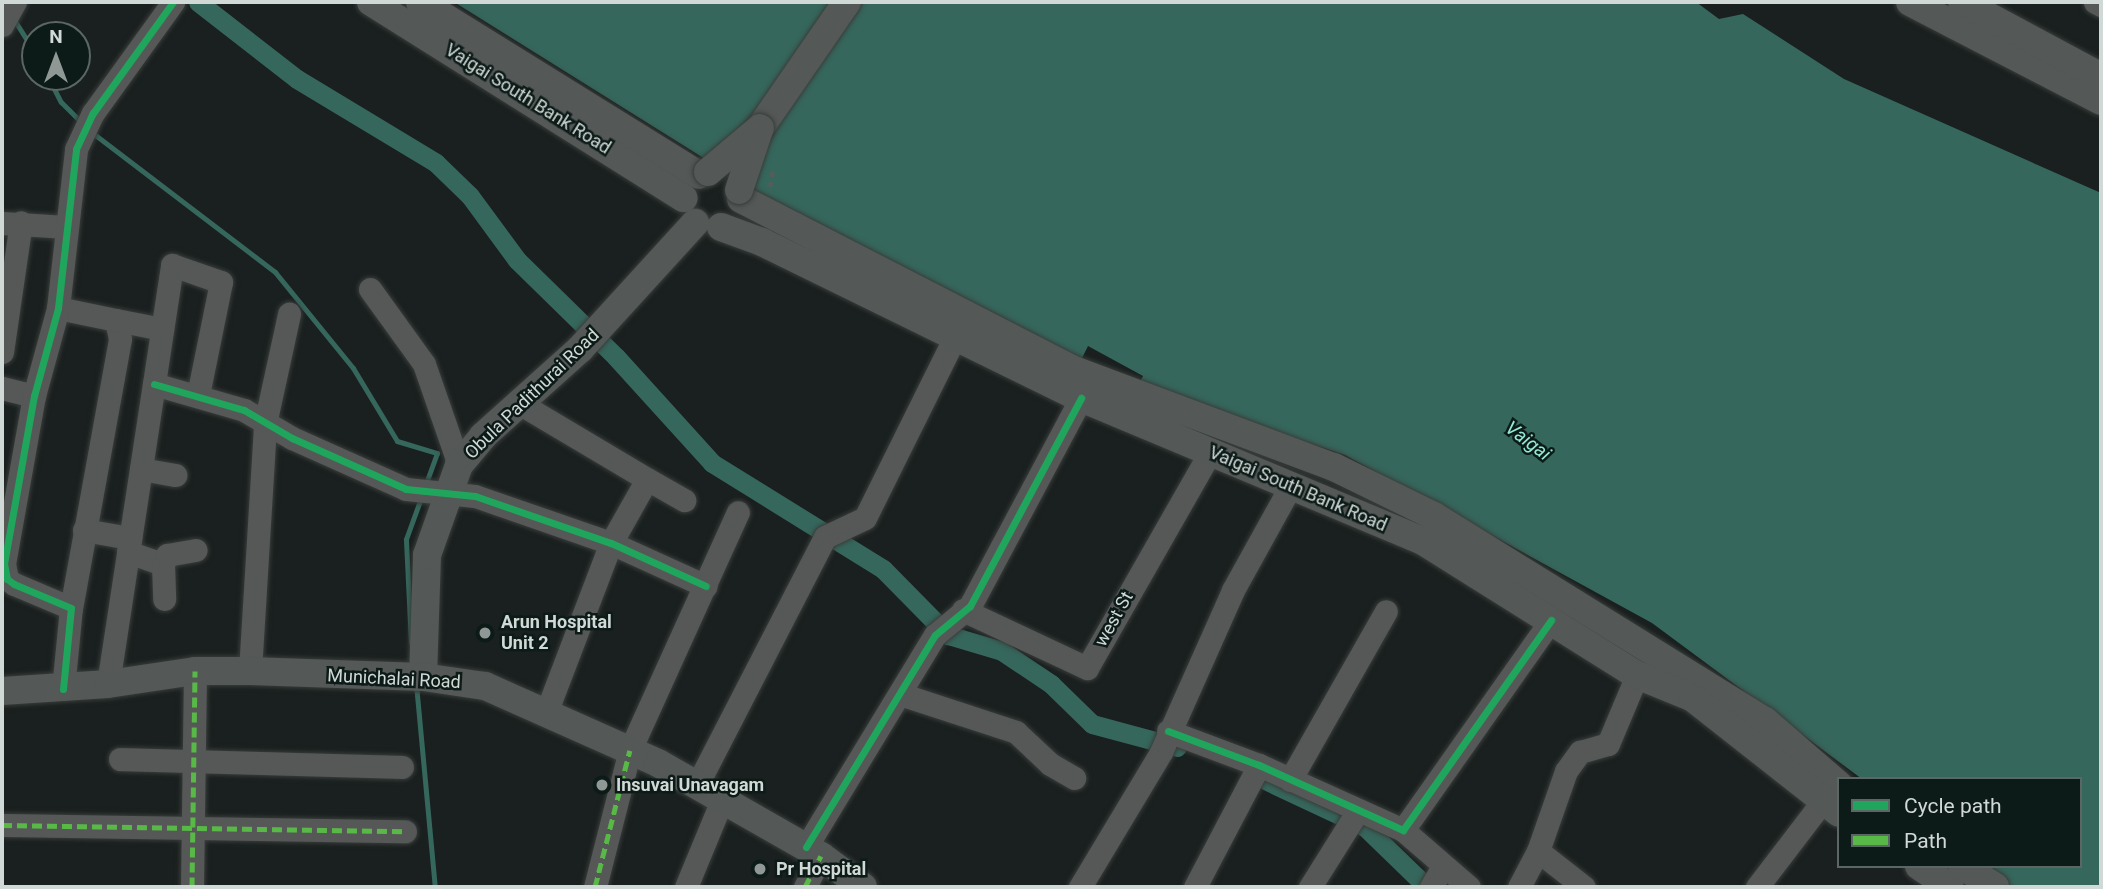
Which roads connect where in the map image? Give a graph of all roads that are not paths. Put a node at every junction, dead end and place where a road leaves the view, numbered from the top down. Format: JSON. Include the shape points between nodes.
{"nodes":[{"id":1,"x":173,"y":2,"type":"edge"},
{"id":2,"x":371,"y":2,"type":"edge"},
{"id":3,"x":420,"y":2,"type":"edge"},
{"id":4,"x":847,"y":2,"type":"edge"},
{"id":5,"x":1910,"y":2,"type":"edge"},
{"id":6,"x":1962,"y":2,"type":"edge"},
{"id":7,"x":2095,"y":2,"type":"edge"},
{"id":8,"x":2101,"y":5,"type":"edge"},
{"id":9,"x":2101,"y":77,"type":"edge"},
{"id":10,"x":2101,"y":101,"type":"edge"},
{"id":11,"x":760,"y":128,"type":"junction"},
{"id":12,"x":740,"y":194,"type":"junction"},
{"id":13,"x":701,"y":199,"type":"junction"},
{"id":14,"x":11,"y":223,"type":"edge"},
{"id":15,"x":67,"y":227,"type":"junction"},
{"id":16,"x":370,"y":289,"type":"dead end"},
{"id":17,"x":58,"y":309,"type":"junction"},
{"id":18,"x":289,"y":314,"type":"dead end"},
{"id":19,"x":116,"y":320,"type":"junction"},
{"id":20,"x":162,"y":329,"type":"junction"},
{"id":21,"x":955,"y":337,"type":"junction"},
{"id":22,"x":2,"y":352,"type":"edge"},
{"id":23,"x":154,"y":384,"type":"junction"},
{"id":24,"x":2,"y":388,"type":"edge"},
{"id":25,"x":198,"y":395,"type":"junction"},
{"id":26,"x":34,"y":396,"type":"junction"},
{"id":27,"x":1081,"y":398,"type":"junction"},
{"id":28,"x":519,"y":403,"type":"junction"},
{"id":29,"x":265,"y":424,"type":"junction"},
{"id":30,"x":1210,"y":452,"type":"junction"},
{"id":31,"x":459,"y":465,"type":"junction"},
{"id":32,"x":141,"y":469,"type":"junction"},
{"id":33,"x":175,"y":475,"type":"dead end"},
{"id":34,"x":647,"y":479,"type":"junction"},
{"id":35,"x":1290,"y":487,"type":"junction"},
{"id":36,"x":439,"y":495,"type":"junction"},
{"id":37,"x":684,"y":500,"type":"dead end"},
{"id":38,"x":738,"y":512,"type":"dead end"},
{"id":39,"x":84,"y":530,"type":"junction"},
{"id":40,"x":611,"y":543,"type":"junction"},
{"id":41,"x":129,"y":545,"type":"junction"},
{"id":42,"x":196,"y":550,"type":"dead end"},
{"id":43,"x":163,"y":564,"type":"junction"},
{"id":44,"x":3,"y":565,"type":"edge"},
{"id":45,"x":706,"y":586,"type":"junction"},
{"id":46,"x":164,"y":599,"type":"dead end"},
{"id":47,"x":71,"y":608,"type":"junction"},
{"id":48,"x":1386,"y":611,"type":"dead end"},
{"id":49,"x":1551,"y":620,"type":"junction"},
{"id":50,"x":949,"y":623,"type":"junction"},
{"id":51,"x":195,"y":671,"type":"junction"},
{"id":52,"x":250,"y":671,"type":"junction"},
{"id":53,"x":1637,"y":675,"type":"junction"},
{"id":54,"x":410,"y":678,"type":"junction"},
{"id":55,"x":108,"y":684,"type":"junction"},
{"id":56,"x":63,"y":689,"type":"junction"},
{"id":57,"x":2,"y":691,"type":"edge"},
{"id":58,"x":900,"y":694,"type":"junction"},
{"id":59,"x":546,"y":713,"type":"junction"},
{"id":60,"x":1164,"y":742,"type":"junction"},
{"id":61,"x":630,"y":750,"type":"junction"},
{"id":62,"x":120,"y":759,"type":"dead end"},
{"id":63,"x":192,"y":763,"type":"junction"},
{"id":64,"x":402,"y":766,"type":"dead end"},
{"id":65,"x":1255,"y":775,"type":"junction"},
{"id":66,"x":1074,"y":778,"type":"dead end"},
{"id":67,"x":1290,"y":780,"type":"junction"},
{"id":68,"x":696,"y":785,"type":"junction"},
{"id":69,"x":722,"y":800,"type":"junction"},
{"id":70,"x":1833,"y":800,"type":"edge"},
{"id":71,"x":1352,"y":821,"type":"junction"},
{"id":72,"x":2,"y":825,"type":"edge"},
{"id":73,"x":191,"y":828,"type":"junction"},
{"id":74,"x":1403,"y":830,"type":"junction"},
{"id":75,"x":405,"y":831,"type":"dead end"},
{"id":76,"x":1538,"y":851,"type":"junction"},
{"id":77,"x":813,"y":852,"type":"junction"},
{"id":78,"x":1922,"y":868,"type":"edge"},
{"id":79,"x":1965,"y":868,"type":"edge"},
{"id":80,"x":1437,"y":877,"type":"edge"},
{"id":81,"x":191,"y":887,"type":"edge"},
{"id":82,"x":595,"y":887,"type":"edge"},
{"id":83,"x":686,"y":887,"type":"edge"},
{"id":84,"x":805,"y":887,"type":"edge"},
{"id":85,"x":863,"y":887,"type":"edge"},
{"id":86,"x":1080,"y":887,"type":"edge"},
{"id":87,"x":1195,"y":887,"type":"edge"},
{"id":88,"x":1310,"y":887,"type":"edge"},
{"id":89,"x":1469,"y":887,"type":"edge"},
{"id":90,"x":1519,"y":887,"type":"edge"},
{"id":91,"x":1584,"y":887,"type":"edge"},
{"id":92,"x":1757,"y":887,"type":"edge"},
{"id":93,"x":1950,"y":887,"type":"edge"},
{"id":94,"x":1995,"y":887,"type":"edge"}],
"edges":[{"from":1,"to":15,"type":"street","via":[[93,113],[76,149]]},
{"from":2,"to":13,"type":"main road","name":"Vaigai South Bank Road"},
{"from":3,"to":13,"type":"main road","name":"Vaigai South Bank Road"},
{"from":4,"to":11,"type":"main road"},
{"from":5,"to":10,"type":"main road"},
{"from":6,"to":9,"type":"main road"},
{"from":7,"to":8,"type":"street"},
{"from":11,"to":12,"type":"main road","bridge":true},
{"from":11,"to":13,"type":"main road","bridge":true},
{"from":12,"to":13,"type":"main road","name":"Vaigai South Bank Road","via":[[727,176]]},
{"from":12,"to":13,"type":"main road","via":[[736,216]]},
{"from":12,"to":70,"type":"main road","name":"Vaigai South Bank Road","via":[[1074,370],[1334,467],[1434,516],[1765,720]]},
{"from":13,"to":21,"type":"main road","name":"Vaigai South Bank Road","via":[[762,242]]},
{"from":13,"to":28,"type":"main road","name":"Obula Padithurai Road","via":[[601,326]]},
{"from":14,"to":15,"type":"street"},
{"from":14,"to":22,"type":"street"},
{"from":15,"to":17,"type":"street"},
{"from":16,"to":31,"type":"street","via":[[424,364]]},
{"from":17,"to":19,"type":"street"},
{"from":17,"to":26,"type":"street"},
{"from":18,"to":29,"type":"street"},
{"from":19,"to":20,"type":"street"},
{"from":19,"to":39,"type":"street","via":[[120,339]]},
{"from":20,"to":23,"type":"street"},
{"from":20,"to":25,"type":"street","via":[[172,265],[221,282]]},
{"from":21,"to":27,"type":"main road","name":"Vaigai South Bank Road"},
{"from":21,"to":68,"type":"street","via":[[865,517],[830,532]]},
{"from":23,"to":25,"type":"street"},
{"from":23,"to":32,"type":"street"},
{"from":24,"to":26,"type":"street"},
{"from":25,"to":29,"type":"street","via":[[244,410]]},
{"from":26,"to":44,"type":"street"},
{"from":27,"to":30,"type":"main road","name":"Vaigai South Bank Road"},
{"from":27,"to":50,"type":"street"},
{"from":28,"to":31,"type":"main road","name":"Obula Padithurai Road"},
{"from":28,"to":34,"type":"street"},
{"from":29,"to":36,"type":"street","via":[[406,489]]},
{"from":29,"to":52,"type":"street"},
{"from":30,"to":35,"type":"main road","name":"Vaigai South Bank Road"},
{"from":30,"to":50,"type":"street","name":"west St","via":[[1087,668]]},
{"from":31,"to":36,"type":"main road","name":"Obula Padithurai Road"},
{"from":32,"to":33,"type":"street"},
{"from":32,"to":41,"type":"street"},
{"from":34,"to":37,"type":"street"},
{"from":34,"to":40,"type":"street"},
{"from":35,"to":49,"type":"main road","name":"Vaigai South Bank Road","via":[[1423,541]]},
{"from":35,"to":60,"type":"street","via":[[1233,590]]},
{"from":36,"to":40,"type":"street","via":[[475,496]]},
{"from":36,"to":54,"type":"main road","name":"Obula Padithurai Road"},
{"from":38,"to":45,"type":"street"},
{"from":39,"to":41,"type":"street"},
{"from":39,"to":47,"type":"street"},
{"from":40,"to":45,"type":"street"},
{"from":40,"to":59,"type":"street"},
{"from":41,"to":43,"type":"street"},
{"from":41,"to":55,"type":"street"},
{"from":42,"to":43,"type":"street","via":[[167,555]]},
{"from":43,"to":46,"type":"street"},
{"from":44,"to":47,"type":"street","via":[[7,579],[14,584]]},
{"from":45,"to":61,"type":"street"},
{"from":47,"to":56,"type":"street"},
{"from":48,"to":67,"type":"street"},
{"from":49,"to":53,"type":"main road","name":"Vaigai South Bank Road"},
{"from":49,"to":74,"type":"street"},
{"from":50,"to":58,"type":"street"},
{"from":51,"to":52,"type":"main road","name":"Munichalai Road"},
{"from":51,"to":55,"type":"main road","name":"Munichalai Road"},
{"from":51,"to":63,"type":"street"},
{"from":52,"to":54,"type":"main road","name":"Munichalai Road"},
{"from":53,"to":70,"type":"main road","name":"Vaigai South Bank Road","via":[[1693,698]]},
{"from":53,"to":76,"type":"street","via":[[1608,744],[1580,752],[1566,771]]},
{"from":54,"to":59,"type":"main road","name":"Munichalai Road","via":[[485,686]]},
{"from":55,"to":56,"type":"main road","name":"Munichalai Road"},
{"from":56,"to":57,"type":"main road","name":"Munichalai Road"},
{"from":58,"to":66,"type":"street","via":[[1017,732],[1050,764]]},
{"from":58,"to":77,"type":"street"},
{"from":59,"to":61,"type":"main road","name":"Munichalai Road"},
{"from":60,"to":65,"type":"street"},
{"from":60,"to":86,"type":"street"},
{"from":61,"to":68,"type":"main road","name":"Munichalai Road"},
{"from":61,"to":82,"type":"street"},
{"from":62,"to":63,"type":"street"},
{"from":63,"to":64,"type":"street"},
{"from":63,"to":73,"type":"street"},
{"from":65,"to":67,"type":"street"},
{"from":65,"to":87,"type":"street"},
{"from":67,"to":71,"type":"street"},
{"from":68,"to":69,"type":"main road","name":"Munichalai Road"},
{"from":69,"to":77,"type":"main road","name":"Munichalai Road"},
{"from":69,"to":83,"type":"street"},
{"from":70,"to":92,"type":"street"},
{"from":71,"to":74,"type":"street"},
{"from":71,"to":88,"type":"street"},
{"from":72,"to":73,"type":"street"},
{"from":73,"to":75,"type":"street"},
{"from":73,"to":81,"type":"street"},
{"from":74,"to":80,"type":"street"},
{"from":76,"to":90,"type":"street"},
{"from":76,"to":91,"type":"street"},
{"from":77,"to":84,"type":"street"},
{"from":77,"to":85,"type":"main road","name":"Munichalai Road"},
{"from":78,"to":93,"type":"main road"},
{"from":79,"to":94,"type":"main road"},
{"from":80,"to":89,"type":"street"}]}
